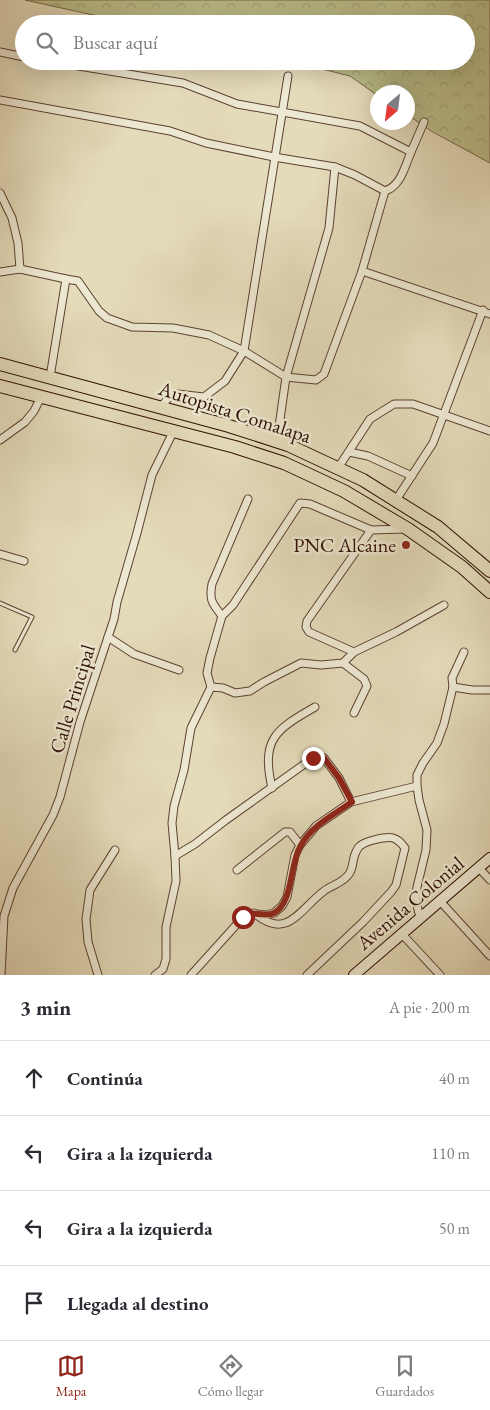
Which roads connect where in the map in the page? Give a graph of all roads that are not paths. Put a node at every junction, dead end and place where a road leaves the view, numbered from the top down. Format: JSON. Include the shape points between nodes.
{"nodes":[{"id":1,"x":0,"y":52,"type":"edge"},
{"id":2,"x":15,"y":55,"type":"edge"},
{"id":3,"x":101,"y":70,"type":"edge"},
{"id":4,"x":288,"y":76,"type":"dead end"},
{"id":5,"x":0,"y":100,"type":"edge"},
{"id":6,"x":283,"y":112,"type":"junction"},
{"id":7,"x":424,"y":122,"type":"dead end"},
{"id":8,"x":411,"y":152,"type":"junction"},
{"id":9,"x":274,"y":157,"type":"junction"},
{"id":10,"x":335,"y":167,"type":"junction"},
{"id":11,"x":385,"y":191,"type":"junction"},
{"id":12,"x":0,"y":193,"type":"edge"},
{"id":13,"x":20,"y":269,"type":"junction"},
{"id":14,"x":362,"y":271,"type":"junction"},
{"id":15,"x":0,"y":272,"type":"edge"},
{"id":16,"x":66,"y":280,"type":"junction"},
{"id":17,"x":486,"y":312,"type":"edge"},
{"id":18,"x":244,"y":351,"type":"junction"},
{"id":19,"x":0,"y":364,"type":"edge"},
{"id":20,"x":50,"y":377,"type":"junction"},
{"id":21,"x":286,"y":377,"type":"junction"},
{"id":22,"x":0,"y":386,"type":"edge"},
{"id":23,"x":41,"y":397,"type":"junction"},
{"id":24,"x":160,"y":407,"type":"junction"},
{"id":25,"x":443,"y":414,"type":"junction"},
{"id":26,"x":174,"y":430,"type":"junction"},
{"id":27,"x":490,"y":431,"type":"edge"},
{"id":28,"x":0,"y":440,"type":"edge"},
{"id":29,"x":277,"y":441,"type":"junction"},
{"id":30,"x":349,"y":452,"type":"junction"},
{"id":31,"x":338,"y":468,"type":"junction"},
{"id":32,"x":412,"y":476,"type":"junction"},
{"id":33,"x":248,"y":499,"type":"dead end"},
{"id":34,"x":396,"y":500,"type":"junction"},
{"id":35,"x":408,"y":529,"type":"junction"},
{"id":36,"x":372,"y":530,"type":"junction"},
{"id":37,"x":0,"y":554,"type":"edge"},
{"id":38,"x":24,"y":561,"type":"dead end"},
{"id":39,"x":490,"y":571,"type":"edge"},
{"id":40,"x":490,"y":592,"type":"edge"},
{"id":41,"x":0,"y":603,"type":"edge"},
{"id":42,"x":444,"y":605,"type":"dead end"},
{"id":43,"x":222,"y":616,"type":"junction"},
{"id":44,"x":108,"y":637,"type":"junction"},
{"id":45,"x":15,"y":650,"type":"dead end"},
{"id":46,"x":354,"y":652,"type":"junction"},
{"id":47,"x":464,"y":652,"type":"dead end"},
{"id":48,"x":342,"y":664,"type":"junction"},
{"id":49,"x":178,"y":670,"type":"dead end"},
{"id":50,"x":211,"y":687,"type":"junction"},
{"id":51,"x":453,"y":687,"type":"junction"},
{"id":52,"x":490,"y":690,"type":"edge"},
{"id":53,"x":315,"y":706,"type":"dead end"},
{"id":54,"x":354,"y":713,"type":"dead end"},
{"id":55,"x":416,"y":786,"type":"junction"},
{"id":56,"x":272,"y":788,"type":"junction"},
{"id":57,"x":352,"y":802,"type":"junction"},
{"id":58,"x":300,"y":845,"type":"junction"},
{"id":59,"x":115,"y":850,"type":"dead end"},
{"id":60,"x":175,"y":856,"type":"junction"},
{"id":61,"x":490,"y":858,"type":"edge"},
{"id":62,"x":479,"y":868,"type":"junction"},
{"id":63,"x":237,"y":870,"type":"dead end"},
{"id":64,"x":490,"y":880,"type":"edge"},
{"id":65,"x":440,"y":901,"type":"junction"},
{"id":66,"x":254,"y":913,"type":"junction"},
{"id":67,"x":420,"y":917,"type":"junction"},
{"id":68,"x":401,"y":933,"type":"junction"},
{"id":69,"x":490,"y":956,"type":"edge"},
{"id":70,"x":1,"y":975,"type":"edge"},
{"id":71,"x":98,"y":975,"type":"edge"},
{"id":72,"x":155,"y":975,"type":"edge"},
{"id":73,"x":191,"y":975,"type":"edge"},
{"id":74,"x":307,"y":975,"type":"edge"},
{"id":75,"x":354,"y":975,"type":"edge"},
{"id":76,"x":440,"y":975,"type":"edge"}],
"edges":[{"from":1,"to":2,"type":"street"},
{"from":3,"to":6,"type":"street","via":[[183,84],[237,104]]},
{"from":4,"to":6,"type":"street"},
{"from":5,"to":9,"type":"street","via":[[170,131],[206,143]]},
{"from":6,"to":8,"type":"street","via":[[360,126]]},
{"from":6,"to":9,"type":"street"},
{"from":7,"to":8,"type":"street"},
{"from":8,"to":11,"type":"street","via":[[398,182],[393,189]]},
{"from":9,"to":10,"type":"street"},
{"from":9,"to":18,"type":"street"},
{"from":10,"to":11,"type":"street"},
{"from":10,"to":21,"type":"street","via":[[329,228]]},
{"from":11,"to":14,"type":"street"},
{"from":12,"to":13,"type":"street","via":[[12,218]]},
{"from":13,"to":15,"type":"street"},
{"from":13,"to":16,"type":"street"},
{"from":14,"to":17,"type":"street"},
{"from":14,"to":21,"type":"street","via":[[324,374],[316,380]]},
{"from":16,"to":18,"type":"street","via":[[78,281],[99,312],[107,318],[132,327],[173,328],[209,335]]},
{"from":16,"to":20,"type":"street"},
{"from":17,"to":25,"type":"street"},
{"from":18,"to":21,"type":"street"},
{"from":18,"to":24,"type":"street","via":[[225,380],[204,396],[178,394],[169,397]]},
{"from":19,"to":20,"type":"highway","name":"Autopista Comalapa"},
{"from":20,"to":24,"type":"highway","name":"Autopista Comalapa"},
{"from":21,"to":29,"type":"street"},
{"from":22,"to":23,"type":"highway","name":"Autopista Comalapa"},
{"from":23,"to":26,"type":"highway","name":"Autopista Comalapa"},
{"from":23,"to":28,"type":"street","via":[[25,422]]},
{"from":24,"to":29,"type":"highway","name":"Autopista Comalapa"},
{"from":25,"to":27,"type":"street"},
{"from":25,"to":30,"type":"street","via":[[413,404],[394,404],[370,419]]},
{"from":25,"to":32,"type":"street","via":[[433,443]]},
{"from":26,"to":35,"type":"highway","name":"Autopista Comalapa","via":[[284,463],[344,491]]},
{"from":26,"to":44,"type":"street","name":"Calle Principal","via":[[152,475]]},
{"from":29,"to":31,"type":"highway","name":"Autopista Comalapa"},
{"from":30,"to":31,"type":"street"},
{"from":30,"to":32,"type":"street","via":[[368,456]]},
{"from":31,"to":34,"type":"highway","name":"Autopista Comalapa"},
{"from":32,"to":34,"type":"street"},
{"from":33,"to":43,"type":"street","via":[[212,584],[211,602]]},
{"from":34,"to":39,"type":"highway","name":"Autopista Comalapa","via":[[438,527]]},
{"from":35,"to":36,"type":"street"},
{"from":35,"to":40,"type":"highway","name":"Autopista Comalapa","via":[[462,567]]},
{"from":36,"to":43,"type":"street","via":[[310,504],[300,503]]},
{"from":36,"to":46,"type":"street","via":[[307,621],[306,627],[309,632]]},
{"from":37,"to":38,"type":"street"},
{"from":41,"to":45,"type":"lane","via":[[32,617]]},
{"from":42,"to":46,"type":"street"},
{"from":43,"to":50,"type":"street","via":[[207,673]]},
{"from":44,"to":49,"type":"street","via":[[134,654]]},
{"from":44,"to":70,"type":"street","name":"Calle Principal","via":[[80,722],[60,798],[8,901],[4,916]]},
{"from":46,"to":48,"type":"street"},
{"from":47,"to":51,"type":"street","via":[[452,678]]},
{"from":48,"to":50,"type":"street","via":[[301,663],[250,691],[235,693]]},
{"from":48,"to":54,"type":"street","via":[[364,679],[367,686]]},
{"from":50,"to":60,"type":"street","via":[[191,728],[174,806]]},
{"from":51,"to":52,"type":"street"},
{"from":51,"to":55,"type":"street","via":[[444,724],[417,776]]},
{"from":53,"to":56,"type":"street","via":[[289,722],[272,742],[268,770]]},
{"from":55,"to":57,"type":"street"},
{"from":55,"to":67,"type":"street","via":[[427,830],[426,850],[417,886],[416,902]]},
{"from":56,"to":57,"type":"street","via":[[318,756],[324,758],[339,778]]},
{"from":56,"to":60,"type":"street"},
{"from":57,"to":58,"type":"street","via":[[316,826]]},
{"from":58,"to":63,"type":"street","via":[[290,832],[285,832]]},
{"from":58,"to":66,"type":"street","via":[[282,906],[266,915]]},
{"from":59,"to":71,"type":"street","via":[[90,890],[86,919],[88,942]]},
{"from":60,"to":72,"type":"street","via":[[176,881],[166,927],[166,959],[163,969]]},
{"from":61,"to":62,"type":"street","name":"Avenida Colonial"},
{"from":62,"to":64,"type":"street"},
{"from":62,"to":65,"type":"street","name":"Avenida Colonial"},
{"from":65,"to":67,"type":"street","name":"Avenida Colonial"},
{"from":65,"to":69,"type":"street"},
{"from":66,"to":73,"type":"street","via":[[247,913]]},
{"from":66,"to":74,"type":"street","via":[[264,921],[283,924],[349,874],[354,854],[361,844],[392,837],[400,841],[405,848],[392,892]]},
{"from":67,"to":68,"type":"street","name":"Avenida Colonial"},
{"from":68,"to":75,"type":"street","name":"Avenida Colonial"},
{"from":68,"to":76,"type":"street"}]}
